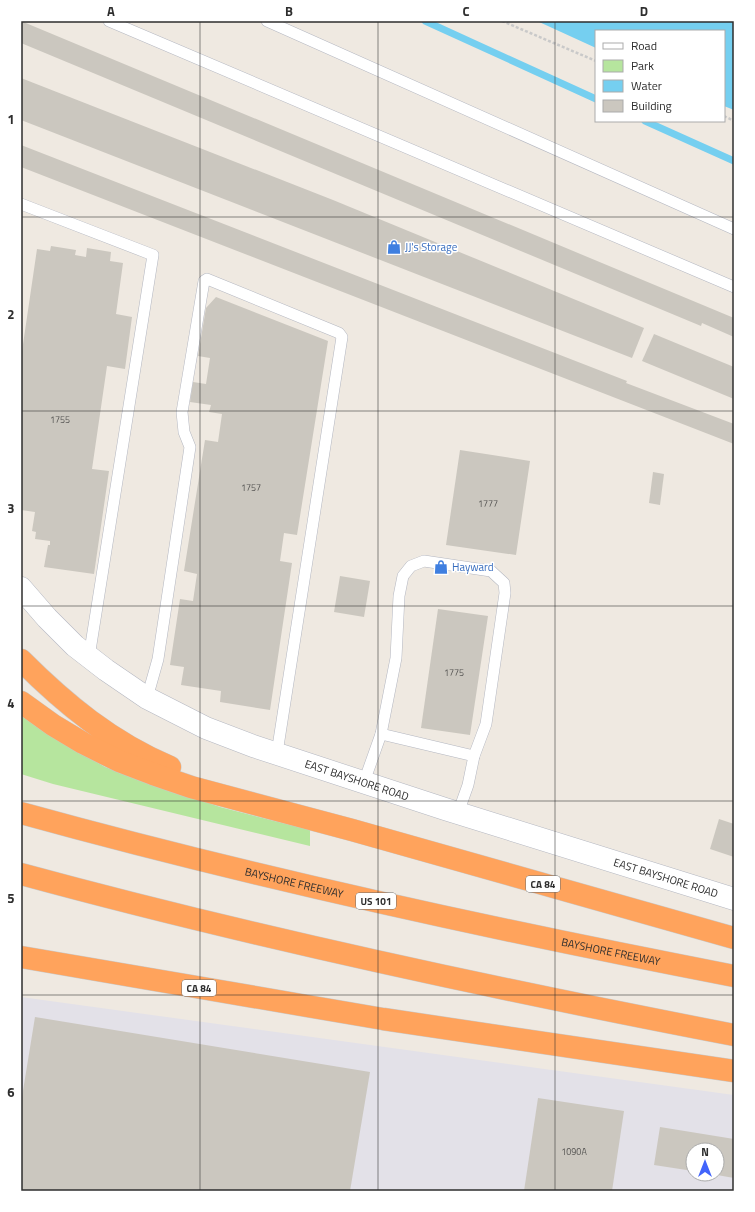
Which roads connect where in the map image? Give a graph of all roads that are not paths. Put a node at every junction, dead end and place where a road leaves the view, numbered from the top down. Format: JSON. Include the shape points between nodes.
{"nodes":[{"id":1,"x":109,"y":21,"type":"edge"},
{"id":2,"x":267,"y":21,"type":"edge"},
{"id":3,"x":21,"y":204,"type":"edge"},
{"id":4,"x":734,"y":229,"type":"edge"},
{"id":5,"x":734,"y":287,"type":"edge"},
{"id":6,"x":21,"y":588,"type":"edge"},
{"id":7,"x":89,"y":657,"type":"junction"},
{"id":8,"x":21,"y":660,"type":"edge"},
{"id":9,"x":147,"y":698,"type":"junction"},
{"id":10,"x":21,"y":702,"type":"edge"},
{"id":11,"x":381,"y":734,"type":"junction"},
{"id":12,"x":277,"y":753,"type":"junction"},
{"id":13,"x":474,"y":756,"type":"junction"},
{"id":14,"x":364,"y":782,"type":"junction"},
{"id":15,"x":21,"y":813,"type":"edge"},
{"id":16,"x":458,"y":813,"type":"junction"},
{"id":17,"x":352,"y":830,"type":"junction"},
{"id":18,"x":21,"y":874,"type":"edge"},
{"id":19,"x":734,"y":899,"type":"edge"},
{"id":20,"x":734,"y":938,"type":"edge"},
{"id":21,"x":21,"y":957,"type":"edge"},
{"id":22,"x":734,"y":976,"type":"edge"},
{"id":23,"x":734,"y":1035,"type":"edge"},
{"id":24,"x":734,"y":1071,"type":"edge"}],
"edges":[{"from":1,"to":5,"type":"lane"},
{"from":2,"to":4,"type":"lane"},
{"from":3,"to":7,"type":"lane","via":[[153,255]]},
{"from":6,"to":7,"type":"street","name":"EAST BAYSHORE ROAD","via":[[47,618]]},
{"from":7,"to":9,"type":"street","name":"EAST BAYSHORE ROAD"},
{"from":8,"to":17,"type":"highway","via":[[69,705],[96,726],[158,762],[196,778]]},
{"from":9,"to":12,"type":"street","name":"EAST BAYSHORE ROAD","via":[[206,728]]},
{"from":9,"to":12,"type":"lane","via":[[158,659],[189,455],[190,447],[184,432],[182,412],[204,281],[207,279],[340,333],[342,337]]},
{"from":10,"to":17,"type":"highway","via":[[53,725],[118,761],[191,787]]},
{"from":11,"to":13,"type":"lane"},
{"from":11,"to":13,"type":"lane","via":[[396,658],[399,596],[403,576],[411,566],[424,561],[491,572],[504,584],[505,593],[486,724]]},
{"from":11,"to":14,"type":"lane"},
{"from":12,"to":14,"type":"street","name":"EAST BAYSHORE ROAD"},
{"from":13,"to":16,"type":"lane","via":[[468,785]]},
{"from":14,"to":16,"type":"street","name":"EAST BAYSHORE ROAD"},
{"from":15,"to":22,"type":"highway","name":"BAYSHORE FREEWAY","number":"US 101","via":[[337,893]]},
{"from":16,"to":19,"type":"street","name":"EAST BAYSHORE ROAD"},
{"from":17,"to":20,"type":"highway","number":"CA 84"},
{"from":18,"to":23,"type":"highway","via":[[318,949],[458,980]]},
{"from":21,"to":24,"type":"highway","number":"CA 84","via":[[383,1019]]}]}
